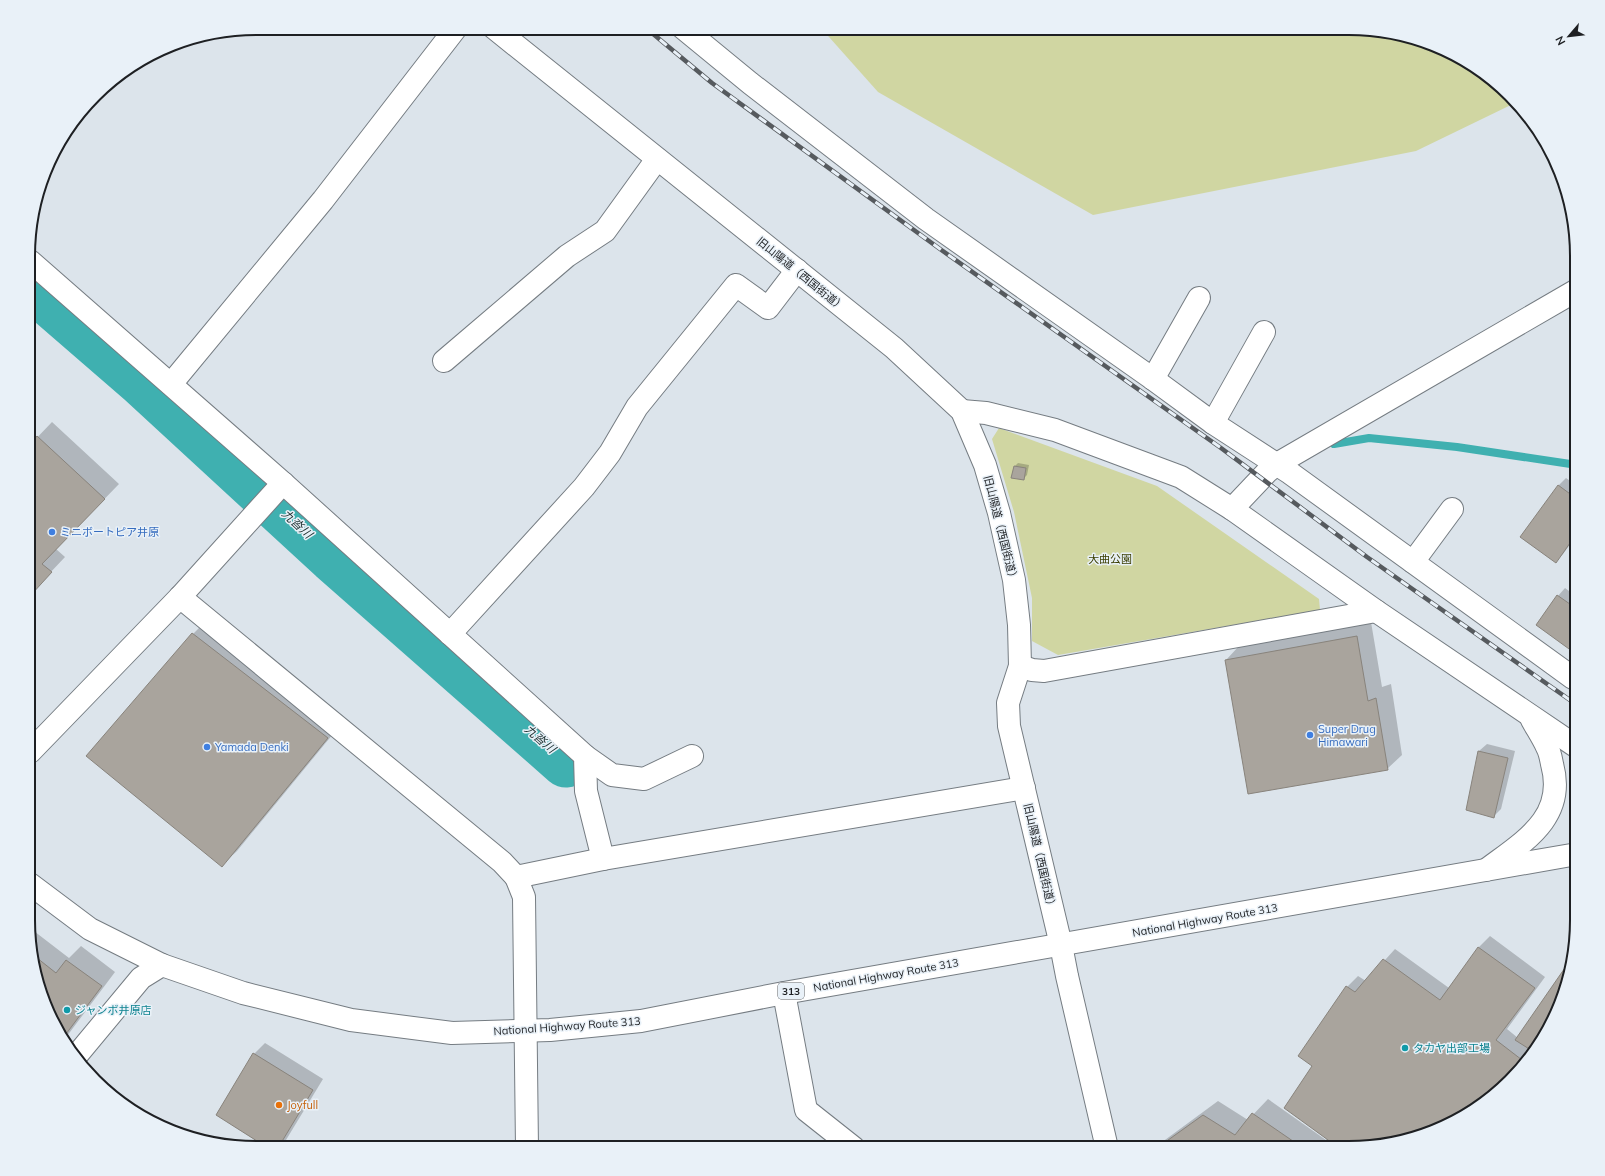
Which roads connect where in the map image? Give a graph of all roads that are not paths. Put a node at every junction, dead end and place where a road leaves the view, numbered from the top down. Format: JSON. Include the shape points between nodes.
{"nodes":[{"id":1,"x":451,"y":35,"type":"edge"},
{"id":2,"x":503,"y":35,"type":"edge"},
{"id":3,"x":692,"y":35,"type":"edge"},
{"id":4,"x":657,"y":159,"type":"junction"},
{"id":5,"x":35,"y":265,"type":"edge"},
{"id":6,"x":797,"y":270,"type":"junction"},
{"id":7,"x":1570,"y":293,"type":"edge"},
{"id":8,"x":1199,"y":298,"type":"dead end"},
{"id":9,"x":1264,"y":332,"type":"dead end"},
{"id":10,"x":444,"y":361,"type":"dead end"},
{"id":11,"x":1153,"y":379,"type":"junction"},
{"id":12,"x":171,"y":384,"type":"junction"},
{"id":13,"x":962,"y":411,"type":"junction"},
{"id":14,"x":1213,"y":423,"type":"junction"},
{"id":15,"x":1277,"y":464,"type":"junction"},
{"id":16,"x":273,"y":494,"type":"junction"},
{"id":17,"x":1232,"y":508,"type":"junction"},
{"id":18,"x":1452,"y":509,"type":"dead end"},
{"id":19,"x":1413,"y":562,"type":"junction"},
{"id":20,"x":180,"y":597,"type":"junction"},
{"id":21,"x":1376,"y":611,"type":"junction"},
{"id":22,"x":450,"y":634,"type":"junction"},
{"id":23,"x":1020,"y":666,"type":"junction"},
{"id":24,"x":1570,"y":676,"type":"edge"},
{"id":25,"x":1528,"y":714,"type":"junction"},
{"id":26,"x":1570,"y":743,"type":"edge"},
{"id":27,"x":35,"y":747,"type":"edge"},
{"id":28,"x":585,"y":756,"type":"junction"},
{"id":29,"x":692,"y":756,"type":"dead end"},
{"id":30,"x":1024,"y":788,"type":"junction"},
{"id":31,"x":1570,"y":855,"type":"edge"},
{"id":32,"x":603,"y":859,"type":"junction"},
{"id":33,"x":1486,"y":870,"type":"junction"},
{"id":34,"x":516,"y":877,"type":"junction"},
{"id":35,"x":35,"y":888,"type":"edge"},
{"id":36,"x":1061,"y":945,"type":"junction"},
{"id":37,"x":162,"y":964,"type":"junction"},
{"id":38,"x":784,"y":993,"type":"junction"},
{"id":39,"x":524,"y":1031,"type":"junction"},
{"id":40,"x":80,"y":1053,"type":"edge"},
{"id":41,"x":527,"y":1141,"type":"edge"},
{"id":42,"x":845,"y":1141,"type":"edge"},
{"id":43,"x":1105,"y":1141,"type":"edge"}],
"edges":[{"from":1,"to":12,"type":"main road","via":[[323,200]]},
{"from":2,"to":4,"type":"main road","name":"旧山陽道（西国街道）"},
{"from":3,"to":11,"type":"main road","via":[[926,219]]},
{"from":4,"to":6,"type":"main road","name":"旧山陽道（西国街道）"},
{"from":4,"to":10,"type":"main road","via":[[605,231],[567,256]]},
{"from":5,"to":12,"type":"main road"},
{"from":6,"to":13,"type":"main road","name":"旧山陽道（西国街道）","via":[[894,348]]},
{"from":6,"to":22,"type":"main road","via":[[768,308],[736,285],[637,407],[610,453],[584,487]]},
{"from":7,"to":15,"type":"main road"},
{"from":8,"to":11,"type":"main road"},
{"from":9,"to":14,"type":"main road"},
{"from":11,"to":14,"type":"main road"},
{"from":12,"to":16,"type":"main road"},
{"from":13,"to":17,"type":"main road","via":[[986,413],[1055,430],[1181,477]]},
{"from":13,"to":23,"type":"main road","name":"旧山陽道（西国街道）","via":[[985,464],[1004,535],[1014,580]]},
{"from":14,"to":15,"type":"main road"},
{"from":15,"to":17,"type":"main road"},
{"from":15,"to":19,"type":"main road"},
{"from":16,"to":20,"type":"main road"},
{"from":16,"to":22,"type":"main road"},
{"from":17,"to":21,"type":"main road"},
{"from":18,"to":19,"type":"main road"},
{"from":19,"to":24,"type":"main road"},
{"from":20,"to":27,"type":"main road"},
{"from":20,"to":34,"type":"main road","via":[[502,862]]},
{"from":21,"to":23,"type":"main road","via":[[1044,671]]},
{"from":21,"to":25,"type":"main road"},
{"from":22,"to":28,"type":"main road"},
{"from":23,"to":30,"type":"main road","name":"旧山陽道（西国街道）","via":[[1008,703],[1009,726]]},
{"from":25,"to":26,"type":"main road"},
{"from":25,"to":33,"type":"main road","via":[[1548,748],[1555,772],[1556,791],[1540,827]]},
{"from":28,"to":29,"type":"main road","via":[[612,775],[644,779]]},
{"from":28,"to":32,"type":"main road","via":[[586,791]]},
{"from":30,"to":32,"type":"main road"},
{"from":30,"to":36,"type":"main road","name":"旧山陽道（西国街道）"},
{"from":31,"to":33,"type":"main road","name":"National Highway Route 313","number":"313"},
{"from":32,"to":34,"type":"main road"},
{"from":33,"to":36,"type":"main road","name":"National Highway Route 313","number":"313"},
{"from":34,"to":39,"type":"main road","via":[[524,897]]},
{"from":35,"to":37,"type":"main road","name":"National Highway Route 313","number":"313","via":[[90,929]]},
{"from":36,"to":38,"type":"main road","name":"National Highway Route 313","number":"313"},
{"from":36,"to":43,"type":"main road","name":"旧山陽道（西国街道）"},
{"from":37,"to":39,"type":"main road","name":"National Highway Route 313","number":"313","via":[[243,993],[351,1020],[452,1033]]},
{"from":37,"to":40,"type":"main road","via":[[141,978]]},
{"from":38,"to":39,"type":"main road","name":"National Highway Route 313","number":"313","via":[[640,1021]]},
{"from":38,"to":42,"type":"main road","via":[[806,1110]]},
{"from":39,"to":41,"type":"main road"}]}
